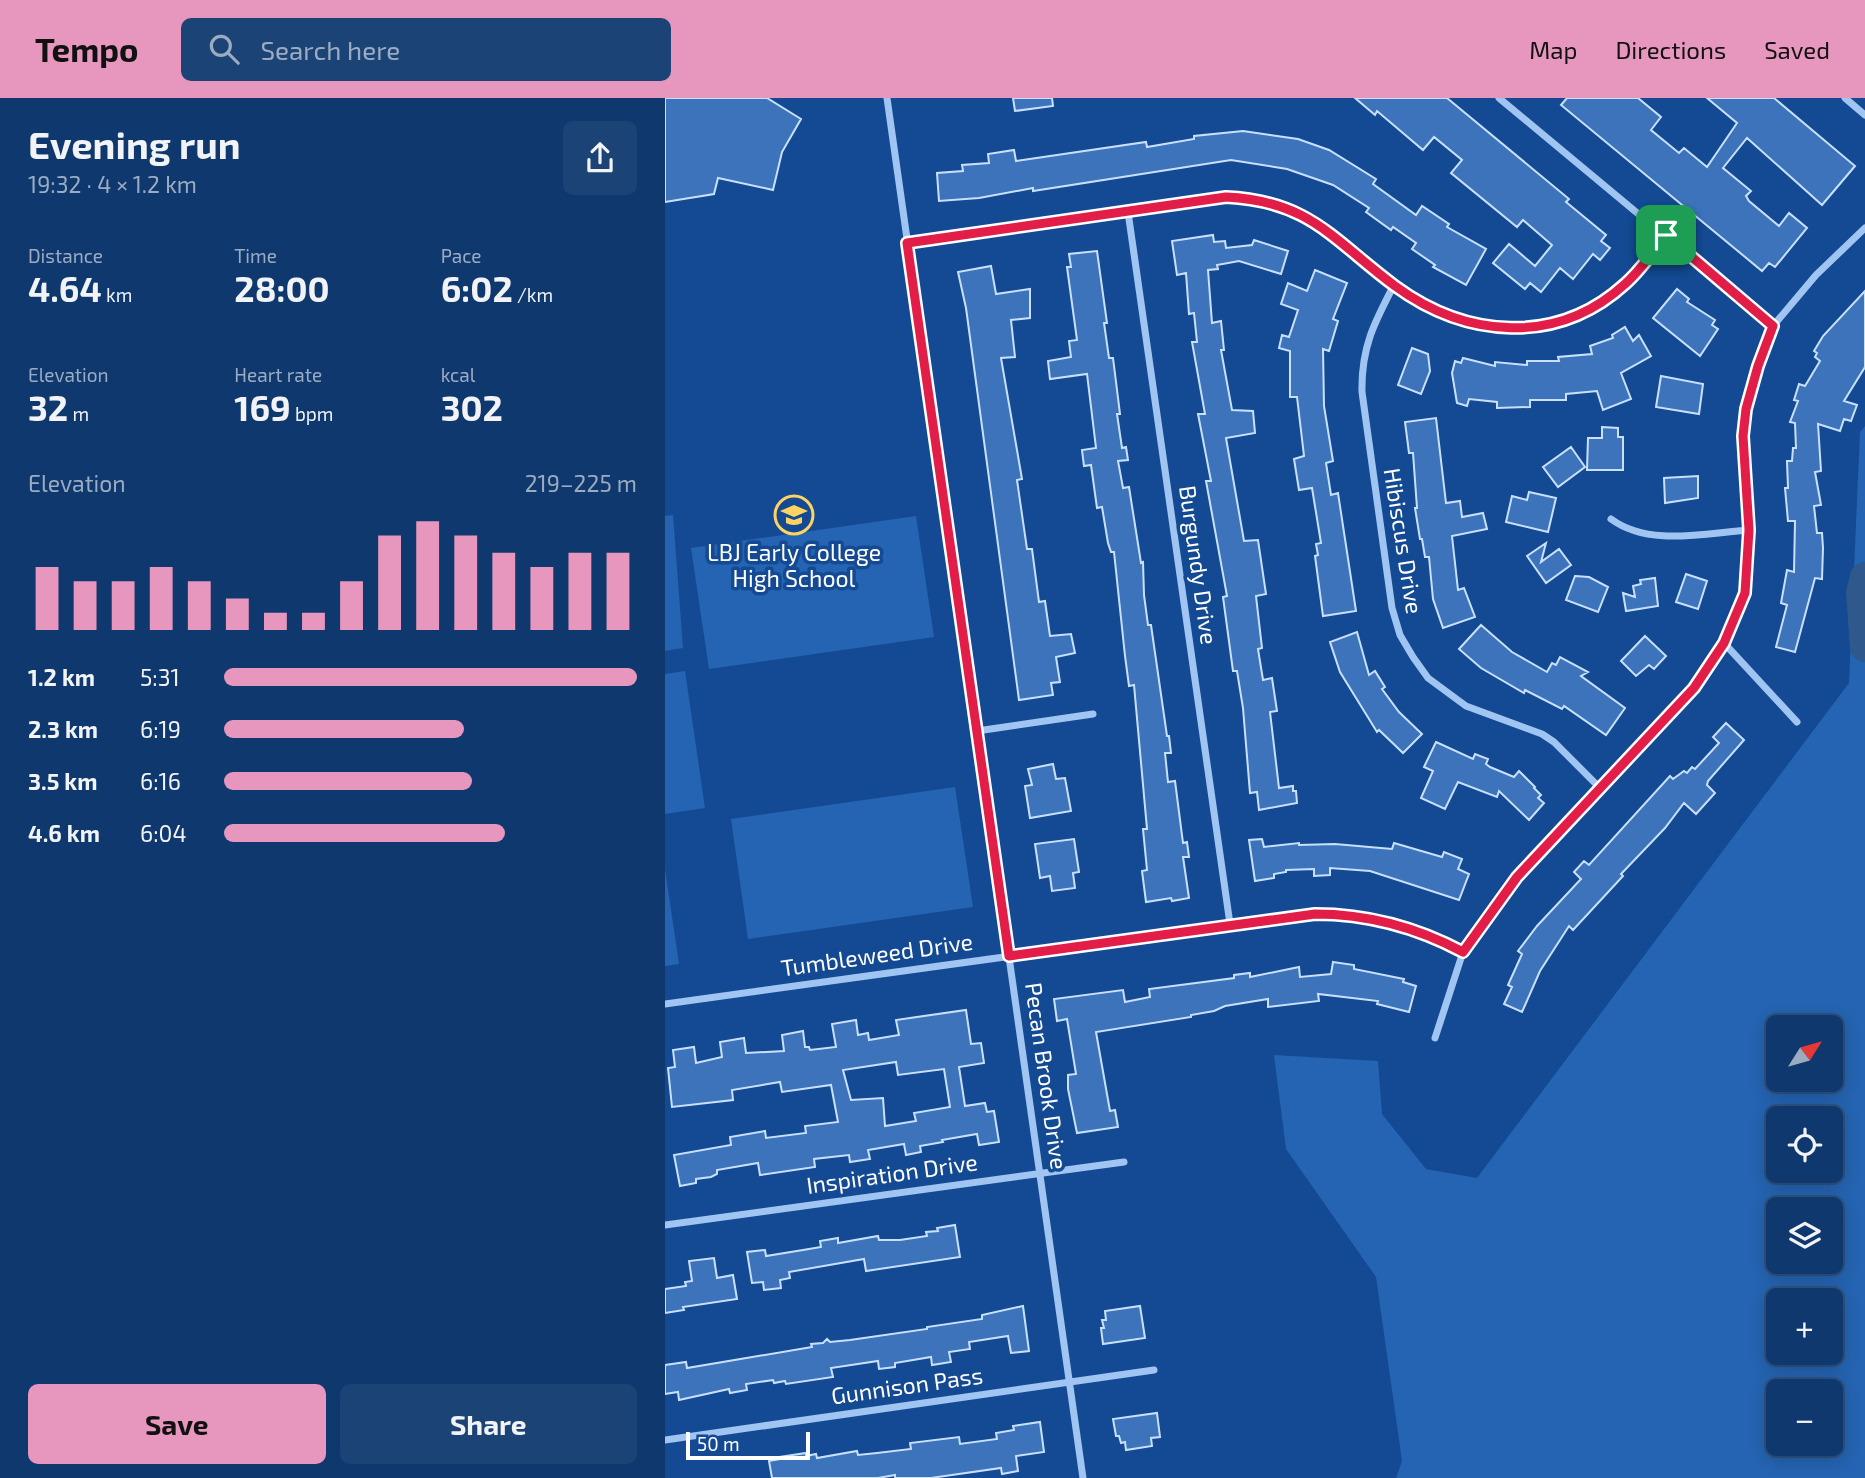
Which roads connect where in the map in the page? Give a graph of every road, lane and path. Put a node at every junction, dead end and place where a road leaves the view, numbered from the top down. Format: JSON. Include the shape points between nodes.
{"nodes":[{"id":1,"x":887,"y":98,"type":"edge"},
{"id":2,"x":1499,"y":98,"type":"edge"},
{"id":3,"x":1845,"y":98,"type":"edge"},
{"id":4,"x":1865,"y":114,"type":"edge"},
{"id":5,"x":1128,"y":212,"type":"junction"},
{"id":6,"x":1865,"y":228,"type":"edge"},
{"id":7,"x":1666,"y":235,"type":"junction"},
{"id":8,"x":907,"y":243,"type":"junction"},
{"id":9,"x":1394,"y":285,"type":"junction"},
{"id":10,"x":1773,"y":326,"type":"junction"},
{"id":11,"x":1611,"y":519,"type":"dead end"},
{"id":12,"x":1749,"y":530,"type":"junction"},
{"id":13,"x":1724,"y":643,"type":"junction"},
{"id":14,"x":1093,"y":714,"type":"dead end"},
{"id":15,"x":1797,"y":722,"type":"dead end"},
{"id":16,"x":977,"y":731,"type":"junction"},
{"id":17,"x":1599,"y":788,"type":"junction"},
{"id":18,"x":1230,"y":924,"type":"junction"},
{"id":19,"x":1463,"y":952,"type":"junction"},
{"id":20,"x":1009,"y":956,"type":"junction"},
{"id":21,"x":665,"y":1004,"type":"edge"},
{"id":22,"x":1435,"y":1038,"type":"dead end"},
{"id":23,"x":1124,"y":1162,"type":"dead end"},
{"id":24,"x":1040,"y":1174,"type":"junction"},
{"id":25,"x":665,"y":1225,"type":"edge"},
{"id":26,"x":1154,"y":1370,"type":"dead end"},
{"id":27,"x":1068,"y":1382,"type":"junction"},
{"id":28,"x":665,"y":1440,"type":"edge"},
{"id":29,"x":1083,"y":1478,"type":"edge"}],
"edges":[{"from":1,"to":8,"type":"street","name":"Pecan Brook Drive"},
{"from":2,"to":7,"type":"street"},
{"from":3,"to":4,"type":"street"},
{"from":5,"to":8,"type":"street"},
{"from":5,"to":9,"type":"street","via":[[1226,197],[1277,203],[1318,223]]},
{"from":5,"to":18,"type":"street","name":"Burgundy Drive"},
{"from":6,"to":10,"type":"street","via":[[1816,275]]},
{"from":7,"to":9,"type":"street","via":[[1638,271],[1604,301],[1546,325],[1506,328],[1464,322],[1441,314]]},
{"from":7,"to":10,"type":"street"},
{"from":8,"to":16,"type":"street","name":"Pecan Brook Drive"},
{"from":9,"to":17,"type":"street","name":"Hibiscus Drive","via":[[1367,341],[1361,392],[1391,608],[1400,635],[1428,678],[1447,694],[1490,716],[1542,734]]},
{"from":10,"to":12,"type":"street","via":[[1746,409],[1743,436]]},
{"from":11,"to":12,"type":"street","via":[[1653,536]]},
{"from":12,"to":13,"type":"street","via":[[1745,593]]},
{"from":13,"to":15,"type":"street"},
{"from":13,"to":17,"type":"street","via":[[1694,688]]},
{"from":14,"to":16,"type":"street"},
{"from":16,"to":20,"type":"street","name":"Pecan Brook Drive"},
{"from":17,"to":19,"type":"street","via":[[1517,877]]},
{"from":18,"to":19,"type":"street","name":"Tumbleweed Drive","via":[[1315,914],[1364,916]]},
{"from":18,"to":20,"type":"street","name":"Tumbleweed Drive"},
{"from":19,"to":22,"type":"street"},
{"from":20,"to":21,"type":"street","name":"Tumbleweed Drive"},
{"from":20,"to":24,"type":"street","name":"Pecan Brook Drive"},
{"from":23,"to":24,"type":"street","name":"Inspiration Drive"},
{"from":24,"to":25,"type":"street","name":"Inspiration Drive"},
{"from":24,"to":27,"type":"street","name":"Pecan Brook Drive"},
{"from":26,"to":27,"type":"street","name":"Gunnison Pass"},
{"from":27,"to":28,"type":"street","name":"Gunnison Pass"},
{"from":27,"to":29,"type":"street","name":"Pecan Brook Drive"}]}
